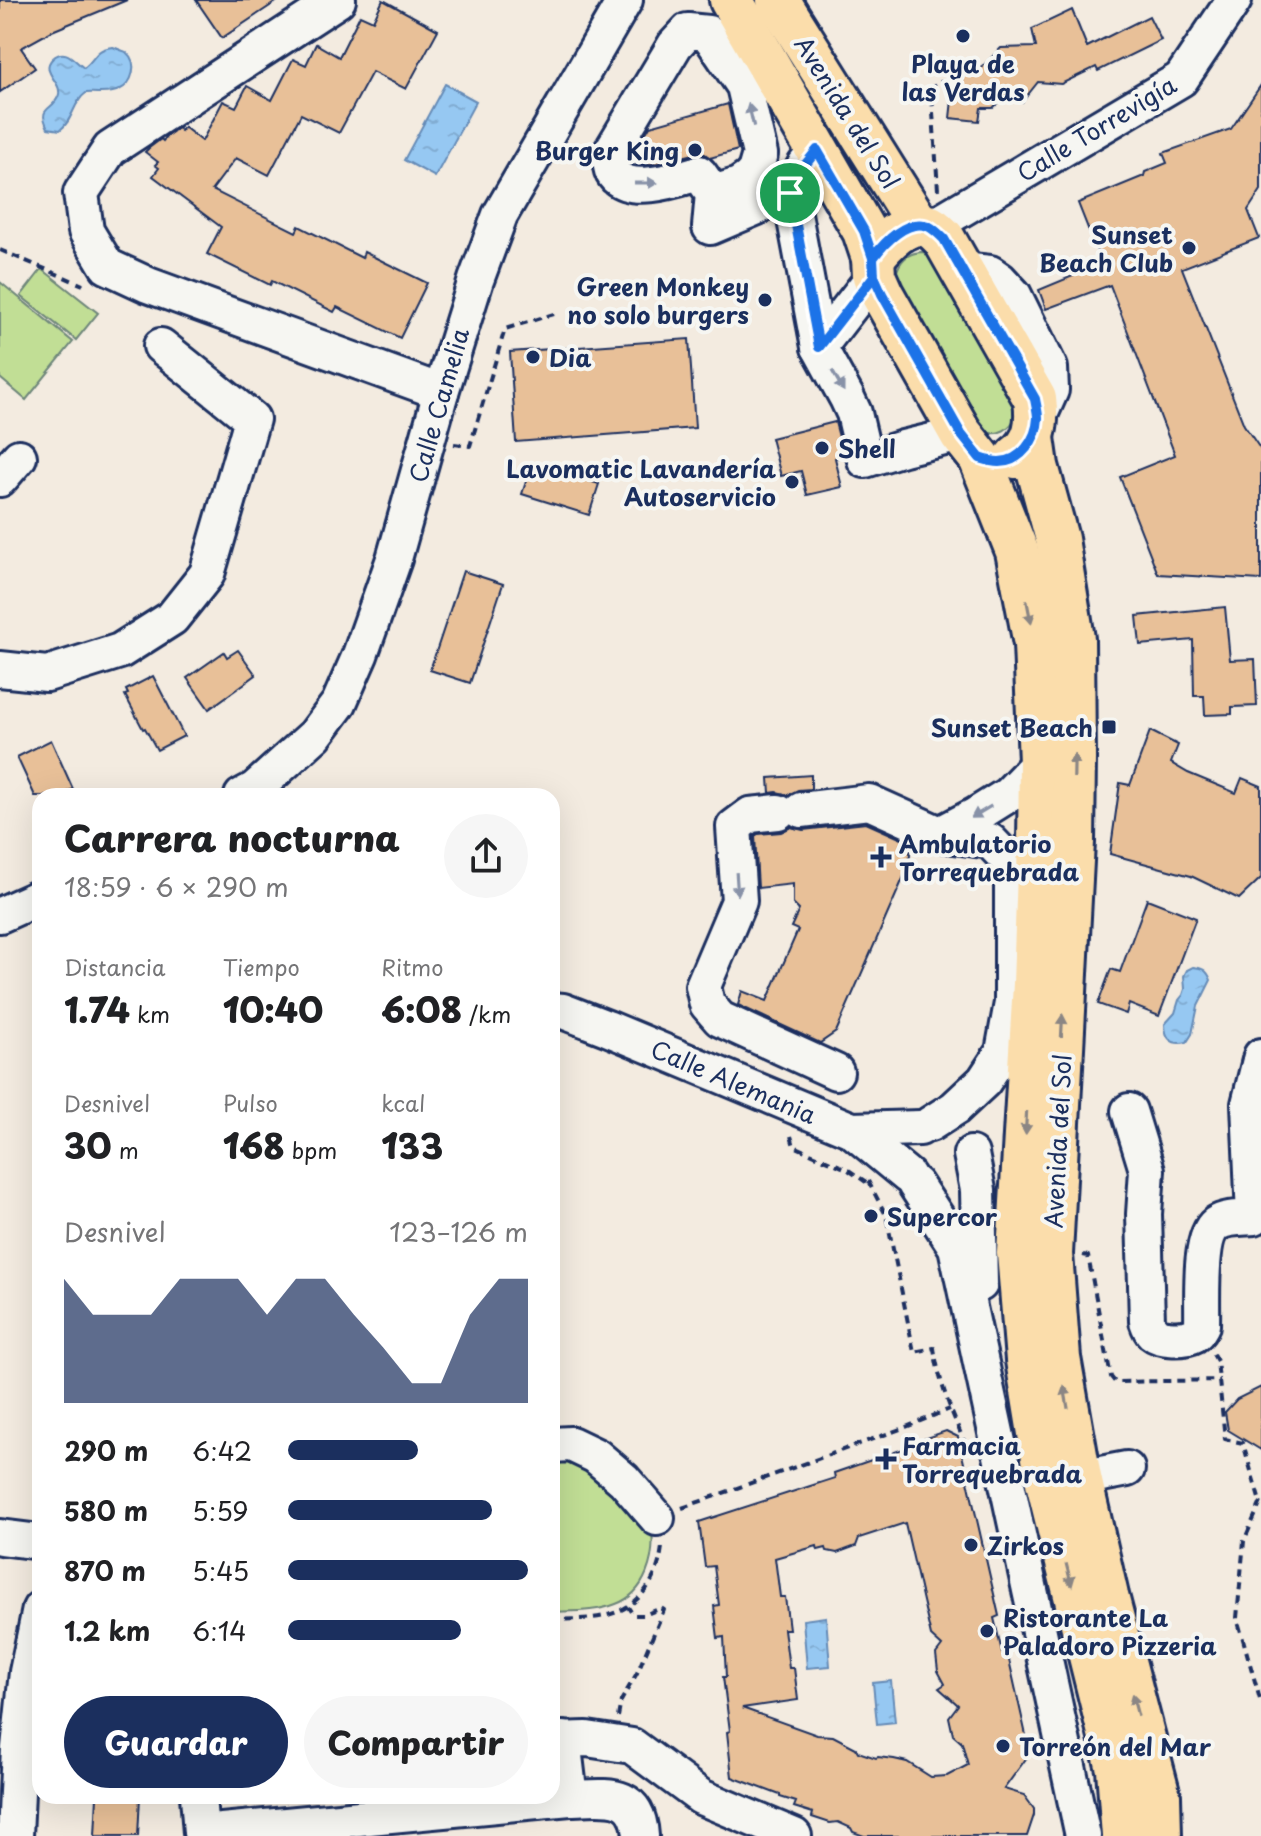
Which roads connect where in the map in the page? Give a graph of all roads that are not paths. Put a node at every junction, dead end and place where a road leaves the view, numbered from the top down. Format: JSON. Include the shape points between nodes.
{"nodes":[{"id":1,"x":338,"y":0,"type":"edge"},
{"id":2,"x":625,"y":0,"type":"edge"},
{"id":3,"x":731,"y":0,"type":"edge"},
{"id":4,"x":778,"y":0,"type":"edge"},
{"id":5,"x":1234,"y":0,"type":"edge"},
{"id":6,"x":817,"y":150,"type":"junction"},
{"id":7,"x":713,"y":193,"type":"junction"},
{"id":8,"x":790,"y":193,"type":"junction"},
{"id":9,"x":924,"y":225,"type":"junction"},
{"id":10,"x":873,"y":267,"type":"junction"},
{"id":11,"x":161,"y":346,"type":"dead end"},
{"id":12,"x":819,"y":347,"type":"junction"},
{"id":13,"x":441,"y":392,"type":"junction"},
{"id":14,"x":1035,"y":429,"type":"junction"},
{"id":15,"x":971,"y":446,"type":"junction"},
{"id":16,"x":0,"y":669,"type":"edge"},
{"id":17,"x":1040,"y":762,"type":"junction"},
{"id":18,"x":256,"y":788,"type":"edge"},
{"id":19,"x":940,"y":834,"type":"junction"},
{"id":20,"x":1039,"y":843,"type":"junction"},
{"id":21,"x":32,"y":901,"type":"edge"},
{"id":22,"x":0,"y":915,"type":"edge"},
{"id":23,"x":1012,"y":1001,"type":"junction"},
{"id":24,"x":560,"y":1011,"type":"edge"},
{"id":25,"x":1261,"y":1056,"type":"edge"},
{"id":26,"x":852,"y":1111,"type":"junction"},
{"id":27,"x":1129,"y":1111,"type":"dead end"},
{"id":28,"x":925,"y":1126,"type":"junction"},
{"id":29,"x":971,"y":1154,"type":"junction"},
{"id":30,"x":912,"y":1180,"type":"junction"},
{"id":31,"x":982,"y":1373,"type":"junction"},
{"id":32,"x":560,"y":1445,"type":"edge"},
{"id":33,"x":1127,"y":1469,"type":"dead end"},
{"id":34,"x":1080,"y":1478,"type":"junction"},
{"id":35,"x":657,"y":1518,"type":"road end"},
{"id":36,"x":0,"y":1537,"type":"edge"},
{"id":37,"x":32,"y":1541,"type":"edge"},
{"id":38,"x":32,"y":1648,"type":"edge"},
{"id":39,"x":578,"y":1740,"type":"edge"},
{"id":40,"x":570,"y":1798,"type":"junction"},
{"id":41,"x":560,"y":1799,"type":"edge"},
{"id":42,"x":199,"y":1804,"type":"edge"},
{"id":43,"x":507,"y":1804,"type":"edge"},
{"id":44,"x":1159,"y":1816,"type":"edge"},
{"id":45,"x":1093,"y":1835,"type":"edge"},
{"id":46,"x":15,"y":1836,"type":"edge"},
{"id":47,"x":641,"y":1836,"type":"edge"},
{"id":48,"x":794,"y":1836,"type":"edge"},
{"id":49,"x":1169,"y":1836,"type":"edge"}],
"edges":[{"from":1,"to":13,"type":"street","via":[[110,149],[81,193],[86,231],[107,266],[120,273]]},
{"from":2,"to":13,"type":"street","name":"Calle Camelia","via":[[500,215]]},
{"from":3,"to":6,"type":"main road","name":"Avenida del Sol"},
{"from":4,"to":9,"type":"main road","name":"Avenida del Sol"},
{"from":5,"to":9,"type":"street","name":"Calle Torrevigía","via":[[1181,79]]},
{"from":6,"to":8,"type":"street"},
{"from":6,"to":10,"type":"main road","name":"Avenida del Sol","via":[[864,231]]},
{"from":7,"to":7,"type":"street","one_way":true,"via":[[749,178],[760,154],[744,86],[708,33],[688,31],[611,152],[610,168],[616,178],[648,186],[699,173]]},
{"from":7,"to":8,"type":"street","via":[[710,227]]},
{"from":8,"to":12,"type":"street"},
{"from":9,"to":10,"type":"main road","via":[[894,234]]},
{"from":9,"to":14,"type":"main road","name":"Avenida del Sol","via":[[944,239],[1035,399]]},
{"from":10,"to":12,"type":"street"},
{"from":10,"to":15,"type":"main road","name":"Avenida del Sol","via":[[882,294]]},
{"from":11,"to":16,"type":"street","via":[[252,419],[207,574],[172,618],[120,651],[47,674]]},
{"from":12,"to":15,"type":"street","one_way":true,"via":[[851,406],[865,460],[903,448]]},
{"from":13,"to":18,"type":"street","name":"Calle Camelia","via":[[394,559],[339,703],[315,735]]},
{"from":14,"to":15,"type":"main road","via":[[1025,451],[1000,462]]},
{"from":34,"to":14,"type":"main road","name":"Avenida del Sol","one_way":true,"via":[[1059,1358],[1051,1254],[1073,842],[1073,639],[1057,539],[1037,466]]},
{"from":15,"to":17,"type":"main road","name":"Avenida del Sol","one_way":true,"via":[[1035,644]]},
{"from":17,"to":19,"type":"street","one_way":true,"via":[[1008,795]]},
{"from":17,"to":20,"type":"main road","name":"Avenida del Sol"},
{"from":19,"to":23,"type":"street","via":[[990,841],[1012,864]]},
{"from":19,"to":26,"type":"street","one_way":true,"via":[[869,802],[750,815],[734,827],[739,901],[703,986],[694,992],[720,1019]]},
{"from":20,"to":23,"type":"street"},
{"from":20,"to":45,"type":"main road","name":"Avenida del Sol","one_way":true,"via":[[1018,1253],[1027,1360],[1047,1482],[1118,1769]]},
{"from":21,"to":22,"type":"street"},
{"from":23,"to":28,"type":"street","via":[[1003,1052],[991,1071],[955,1108]]},
{"from":24,"to":26,"type":"street","name":"Calle Alemania"},
{"from":25,"to":27,"type":"street","via":[[1249,1104],[1254,1217],[1223,1221],[1209,1233],[1202,1325],[1191,1337],[1160,1337],[1147,1321],[1147,1170]]},
{"from":26,"to":28,"type":"street","name":"Calle Alemania"},
{"from":26,"to":30,"type":"street"},
{"from":28,"to":29,"type":"street","via":[[953,1127]]},
{"from":28,"to":30,"type":"street","via":[[905,1144],[904,1166]]},
{"from":29,"to":30,"type":"street","via":[[966,1176],[948,1190],[925,1190]]},
{"from":29,"to":31,"type":"street","via":[[978,1190]]},
{"from":30,"to":31,"type":"street","via":[[956,1247]]},
{"from":31,"to":45,"type":"street"},
{"from":32,"to":35,"type":"street","via":[[596,1456]]},
{"from":33,"to":34,"type":"street"},
{"from":44,"to":34,"type":"main road","name":"Avenida del Sol","one_way":true},
{"from":36,"to":37,"type":"street"},
{"from":38,"to":46,"type":"street"},
{"from":39,"to":40,"type":"street"},
{"from":39,"to":48,"type":"street","via":[[632,1746],[701,1797]]},
{"from":40,"to":41,"type":"street"},
{"from":40,"to":47,"type":"street","via":[[615,1797],[631,1805]]},
{"from":42,"to":43,"type":"street","via":[[201,1833]]},
{"from":44,"to":49,"type":"main road","name":"Avenida del Sol"}]}
